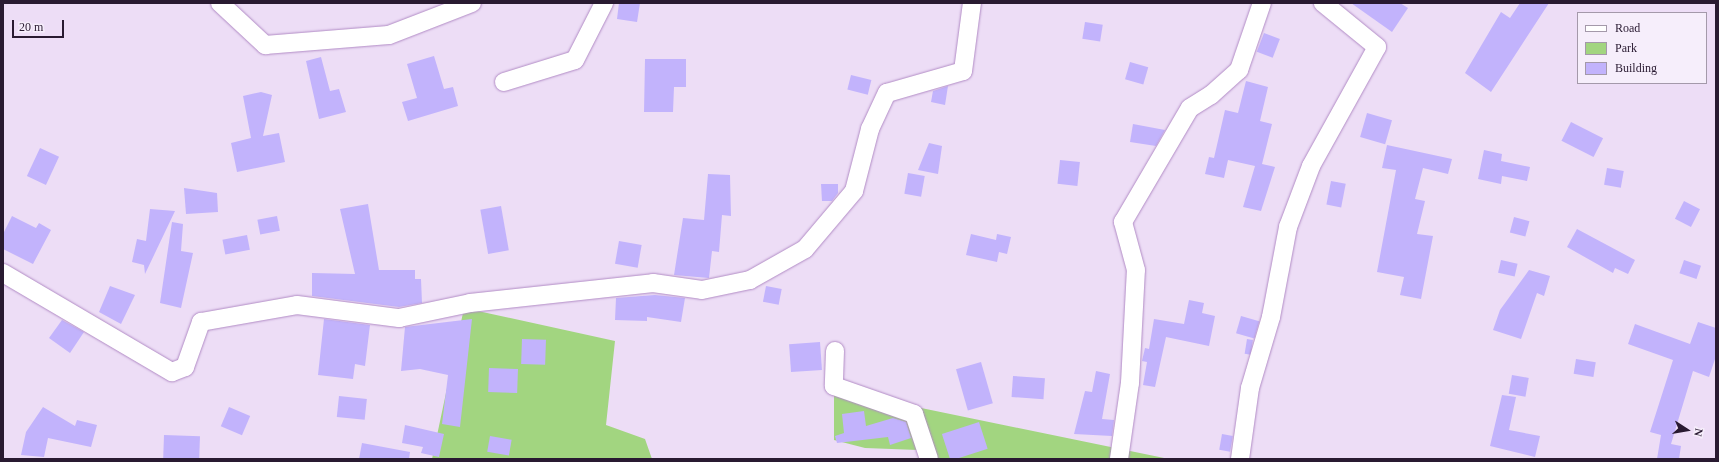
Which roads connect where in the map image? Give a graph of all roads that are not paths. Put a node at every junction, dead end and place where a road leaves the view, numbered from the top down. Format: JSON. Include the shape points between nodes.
{"nodes":[{"id":1,"x":220,"y":3,"type":"edge"},
{"id":2,"x":472,"y":3,"type":"edge"},
{"id":3,"x":604,"y":3,"type":"edge"},
{"id":4,"x":972,"y":3,"type":"edge"},
{"id":5,"x":1262,"y":3,"type":"edge"},
{"id":6,"x":1323,"y":3,"type":"edge"},
{"id":7,"x":504,"y":82,"type":"dead end"},
{"id":8,"x":3,"y":273,"type":"edge"},
{"id":9,"x":835,"y":351,"type":"dead end"},
{"id":10,"x":929,"y":459,"type":"edge"},
{"id":11,"x":1119,"y":459,"type":"edge"},
{"id":12,"x":1240,"y":459,"type":"edge"}],
"edges":[{"from":1,"to":2,"type":"street","via":[[265,45],[389,36]]},
{"from":3,"to":7,"type":"street","via":[[575,60]]},
{"from":4,"to":8,"type":"street","via":[[963,71],[887,92],[870,129],[854,191],[832,212],[805,249],[750,280],[702,290],[653,283],[477,302],[400,318],[297,305],[201,322],[185,367],[172,372]]},
{"from":5,"to":11,"type":"street","via":[[1239,70],[1211,95],[1190,108],[1123,222],[1136,270],[1130,383]]},
{"from":6,"to":12,"type":"street","via":[[1378,47],[1310,166],[1288,227],[1271,317],[1250,388]]},
{"from":9,"to":10,"type":"street","via":[[834,386],[914,414]]}]}
